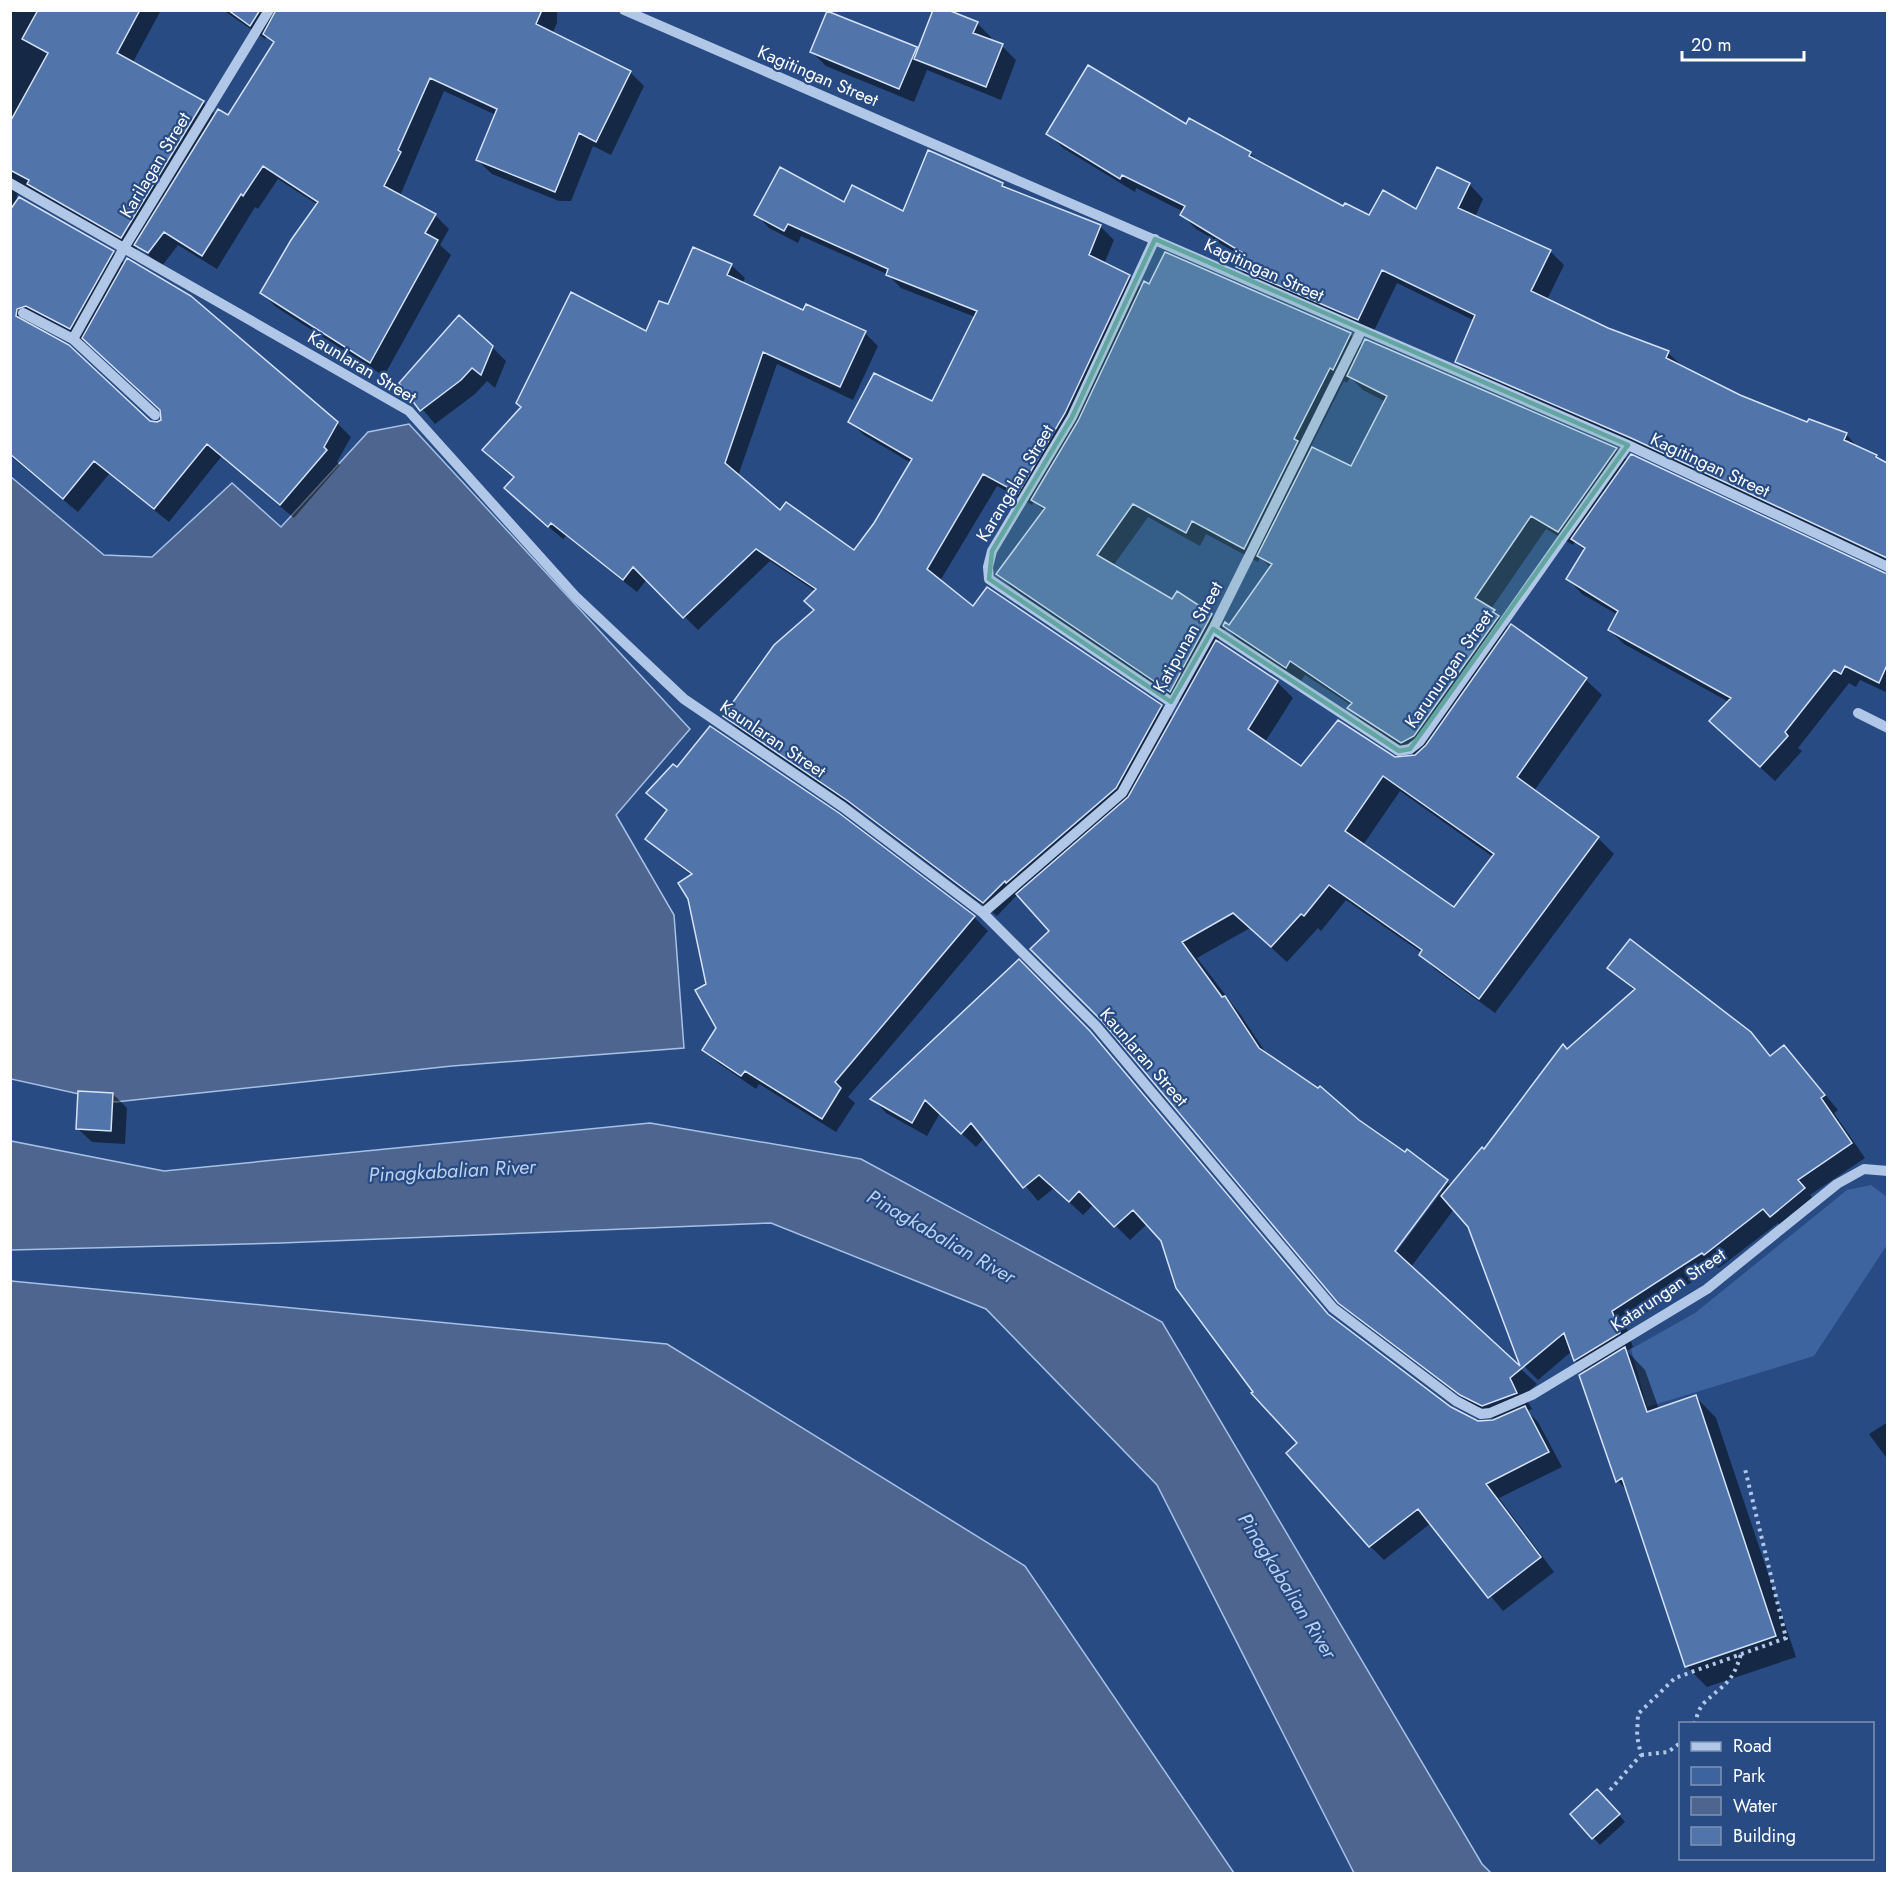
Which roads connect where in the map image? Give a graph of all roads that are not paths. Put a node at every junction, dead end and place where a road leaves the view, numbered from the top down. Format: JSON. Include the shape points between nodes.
{"nodes":[{"id":1,"x":269,"y":10,"type":"edge"},
{"id":2,"x":624,"y":10,"type":"edge"},
{"id":3,"x":10,"y":183,"type":"edge"},
{"id":4,"x":1155,"y":239,"type":"junction"},
{"id":5,"x":124,"y":248,"type":"junction"},
{"id":6,"x":23,"y":313,"type":"dead end"},
{"id":7,"x":1360,"y":331,"type":"junction"},
{"id":8,"x":73,"y":339,"type":"junction"},
{"id":9,"x":155,"y":415,"type":"dead end"},
{"id":10,"x":1628,"y":445,"type":"junction"},
{"id":11,"x":1887,"y":567,"type":"edge"},
{"id":12,"x":1213,"y":629,"type":"junction"},
{"id":13,"x":1171,"y":702,"type":"junction"},
{"id":14,"x":1858,"y":713,"type":"dead end"},
{"id":15,"x":1887,"y":728,"type":"edge"},
{"id":16,"x":983,"y":913,"type":"junction"},
{"id":17,"x":1887,"y":1171,"type":"edge"},
{"id":18,"x":1456,"y":1401,"type":"joint"}],
"edges":[{"from":1,"to":5,"type":"street","name":"Karilagan Street"},
{"from":2,"to":4,"type":"street","name":"Kagitingan Street"},
{"from":3,"to":5,"type":"street","name":"Kaunlaran Street"},
{"from":4,"to":7,"type":"street","name":"Kagitingan Street"},
{"from":4,"to":13,"type":"street","name":"Karangalan Street","via":[[1072,417],[992,550],[987,567],[989,579]]},
{"from":5,"to":8,"type":"street","name":"Karilagan Street"},
{"from":5,"to":16,"type":"street","name":"Kaunlaran Street","via":[[410,411],[576,597],[684,699],[843,807]]},
{"from":6,"to":8,"type":"street"},
{"from":7,"to":10,"type":"street","name":"Kagitingan Street"},
{"from":7,"to":12,"type":"street","name":"Katipunan Street"},
{"from":8,"to":9,"type":"street"},
{"from":10,"to":11,"type":"street","name":"Kagitingan Street"},
{"from":10,"to":12,"type":"street","name":"Karunungan Street","via":[[1420,741],[1410,748],[1399,751]]},
{"from":12,"to":13,"type":"street","name":"Katipunan Street"},
{"from":13,"to":16,"type":"street","name":"Katipunan Street","via":[[1122,793]]},
{"from":14,"to":15,"type":"street"},
{"from":16,"to":18,"type":"street","name":"Kaunlaran Street","via":[[1096,1026],[1333,1308]]},
{"from":17,"to":18,"type":"street","name":"Katarungan Street","via":[[1864,1169],[1837,1184],[1707,1289],[1532,1395],[1481,1414]]}]}
